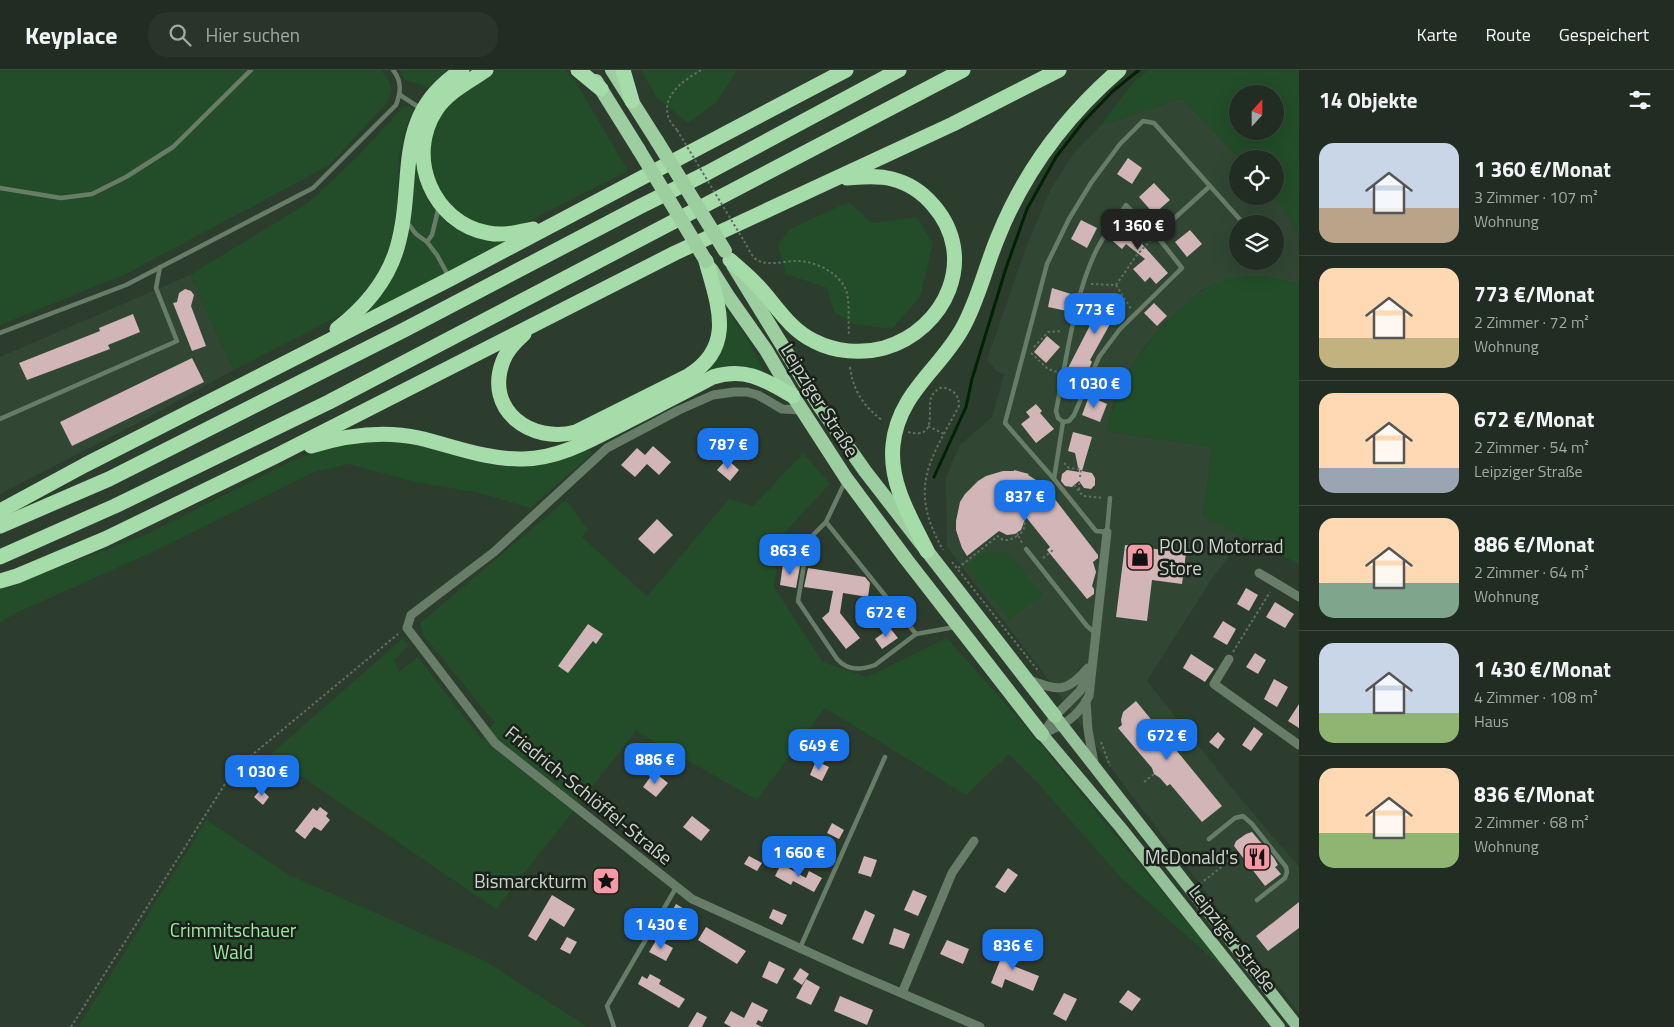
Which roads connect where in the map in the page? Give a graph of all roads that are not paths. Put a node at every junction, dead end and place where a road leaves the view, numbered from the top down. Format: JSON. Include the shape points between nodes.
{"nodes":[{"id":1,"x":251,"y":70,"type":"edge"},
{"id":2,"x":393,"y":70,"type":"edge"},
{"id":3,"x":462,"y":70,"type":"edge"},
{"id":4,"x":486,"y":70,"type":"edge"},
{"id":5,"x":578,"y":70,"type":"edge"},
{"id":6,"x":588,"y":70,"type":"edge"},
{"id":7,"x":612,"y":70,"type":"edge"},
{"id":8,"x":623,"y":70,"type":"edge"},
{"id":9,"x":845,"y":70,"type":"edge"},
{"id":10,"x":899,"y":70,"type":"edge"},
{"id":11,"x":963,"y":70,"type":"edge"},
{"id":12,"x":1059,"y":70,"type":"edge"},
{"id":13,"x":1119,"y":70,"type":"edge"},
{"id":14,"x":601,"y":89,"type":"junction"},
{"id":15,"x":400,"y":95,"type":"junction"},
{"id":16,"x":632,"y":101,"type":"junction"},
{"id":17,"x":422,"y":110,"type":"junction"},
{"id":18,"x":833,"y":180,"type":"junction"},
{"id":19,"x":1210,"y":186,"type":"junction"},
{"id":20,"x":0,"y":188,"type":"edge"},
{"id":21,"x":439,"y":202,"type":"junction"},
{"id":22,"x":1236,"y":215,"type":"edge"},
{"id":23,"x":403,"y":217,"type":"junction"},
{"id":24,"x":549,"y":226,"type":"junction"},
{"id":25,"x":1156,"y":235,"type":"junction"},
{"id":26,"x":427,"y":242,"type":"junction"},
{"id":27,"x":727,"y":256,"type":"junction"},
{"id":28,"x":706,"y":261,"type":"junction"},
{"id":29,"x":160,"y":267,"type":"junction"},
{"id":30,"x":450,"y":278,"type":"junction"},
{"id":31,"x":536,"y":323,"type":"junction"},
{"id":32,"x":0,"y":333,"type":"edge"},
{"id":33,"x":306,"y":352,"type":"junction"},
{"id":34,"x":793,"y":396,"type":"junction"},
{"id":35,"x":802,"y":410,"type":"junction"},
{"id":36,"x":0,"y":419,"type":"edge"},
{"id":37,"x":1063,"y":422,"type":"junction"},
{"id":38,"x":274,"y":458,"type":"junction"},
{"id":39,"x":846,"y":478,"type":"junction"},
{"id":40,"x":1054,"y":479,"type":"junction"},
{"id":41,"x":1110,"y":498,"type":"road end"},
{"id":42,"x":0,"y":511,"type":"edge"},
{"id":43,"x":826,"y":522,"type":"junction"},
{"id":44,"x":0,"y":526,"type":"edge"},
{"id":45,"x":1107,"y":532,"type":"junction"},
{"id":46,"x":1026,"y":549,"type":"road end"},
{"id":47,"x":927,"y":552,"type":"junction"},
{"id":48,"x":0,"y":557,"type":"edge"},
{"id":49,"x":1259,"y":574,"type":"dead end"},
{"id":50,"x":0,"y":581,"type":"edge"},
{"id":51,"x":1299,"y":597,"type":"edge"},
{"id":52,"x":958,"y":626,"type":"junction"},
{"id":53,"x":916,"y":634,"type":"junction"},
{"id":54,"x":1096,"y":634,"type":"junction"},
{"id":55,"x":1229,"y":658,"type":"road end"},
{"id":56,"x":1093,"y":663,"type":"junction"},
{"id":57,"x":1025,"y":678,"type":"junction"},
{"id":58,"x":1086,"y":701,"type":"junction"},
{"id":59,"x":1059,"y":721,"type":"junction"},
{"id":60,"x":1042,"y":734,"type":"junction"},
{"id":61,"x":1299,"y":745,"type":"edge"},
{"id":62,"x":885,"y":757,"type":"dead end"},
{"id":63,"x":1095,"y":766,"type":"junction"},
{"id":64,"x":1209,"y":839,"type":"dead end"},
{"id":65,"x":974,"y":841,"type":"dead end"},
{"id":66,"x":676,"y":886,"type":"junction"},
{"id":67,"x":1257,"y":900,"type":"dead end"},
{"id":68,"x":800,"y":948,"type":"junction"},
{"id":69,"x":902,"y":993,"type":"junction"},
{"id":70,"x":614,"y":1027,"type":"edge"},
{"id":71,"x":980,"y":1027,"type":"edge"},
{"id":72,"x":1279,"y":1027,"type":"edge"},
{"id":73,"x":1298,"y":1027,"type":"edge"}],
"edges":[{"from":1,"to":20,"type":"lane","via":[[173,147],[92,194],[61,198]]},
{"from":2,"to":15,"type":"lane","via":[[400,84]]},
{"from":3,"to":17,"type":"highway","via":[[436,91]]},
{"from":4,"to":21,"type":"highway","via":[[443,101],[426,132],[424,168]]},
{"from":5,"to":14,"type":"highway"},
{"from":6,"to":14,"type":"highway","name":"Leipziger Straße"},
{"from":7,"to":16,"type":"highway","name":"Leipziger Straße"},
{"from":8,"to":16,"type":"highway"},
{"from":9,"to":24,"type":"highway"},
{"from":10,"to":44,"type":"highway","via":[[404,330],[109,479]]},
{"from":11,"to":48,"type":"highway","via":[[329,402],[115,506]]},
{"from":12,"to":18,"type":"highway"},
{"from":13,"to":47,"type":"highway","via":[[1071,117],[1029,175],[1000,231],[964,325],[942,359],[910,397],[899,419],[893,445],[896,484]]},
{"from":14,"to":28,"type":"highway","name":"Leipziger Straße","bridge":true},
{"from":15,"to":17,"type":"lane"},
{"from":15,"to":29,"type":"lane","via":[[396,105],[314,188]]},
{"from":16,"to":27,"type":"highway","name":"Leipziger Straße","bridge":true},
{"from":17,"to":23,"type":"highway","via":[[410,148]]},
{"from":18,"to":27,"type":"highway","via":[[871,176],[903,182],[930,201],[943,218],[954,249],[952,282],[944,302],[921,329],[902,341],[868,351],[846,351],[823,345],[794,328]]},
{"from":18,"to":31,"type":"highway","via":[[675,253]]},
{"from":19,"to":22,"type":"lane"},
{"from":19,"to":25,"type":"lane"},
{"from":19,"to":40,"type":"lane","via":[[1154,123],[1143,121],[1120,144],[1069,219],[1047,264],[1005,423]]},
{"from":21,"to":24,"type":"highway","via":[[459,221],[476,230],[506,234]]},
{"from":21,"to":26,"type":"lane"},
{"from":23,"to":26,"type":"lane"},
{"from":23,"to":33,"type":"highway","via":[[397,250],[379,286],[360,310]]},
{"from":24,"to":30,"type":"highway"},
{"from":25,"to":37,"type":"lane","via":[[1182,268],[1120,329],[1099,357],[1074,415],[1070,421]]},
{"from":25,"to":37,"type":"lane","via":[[1126,205],[1098,246],[1084,284],[1056,411]]},
{"from":26,"to":30,"type":"lane"},
{"from":27,"to":47,"type":"highway","name":"Leipziger Straße","via":[[820,407]]},
{"from":28,"to":31,"type":"highway","via":[[720,320],[718,341],[709,358],[688,376],[576,432],[558,436],[532,430],[516,421],[501,398],[499,379],[503,360]]},
{"from":28,"to":34,"type":"highway","name":"Leipziger Straße"},
{"from":29,"to":32,"type":"lane","via":[[126,285]]},
{"from":29,"to":36,"type":"lane","via":[[156,288],[177,341]]},
{"from":30,"to":33,"type":"highway"},
{"from":31,"to":38,"type":"highway"},
{"from":33,"to":42,"type":"highway"},
{"from":34,"to":35,"type":"highway","name":"Leipziger Straße"},
{"from":34,"to":38,"type":"highway","via":[[752,375],[722,374],[573,449],[536,458],[508,459],[420,438],[374,434],[335,439]]},
{"from":35,"to":39,"type":"highway","name":"Leipziger Straße"},
{"from":35,"to":66,"type":"street","name":"Friedrich-Schlöffel-Straße","via":[[782,409],[747,392],[713,396],[678,410],[607,448],[494,552],[412,615],[407,628],[495,743]]},
{"from":37,"to":40,"type":"lane"},
{"from":38,"to":50,"type":"highway","via":[[105,538]]},
{"from":39,"to":43,"type":"lane"},
{"from":39,"to":52,"type":"highway","name":"Leipziger Straße"},
{"from":40,"to":45,"type":"lane","via":[[1096,531]]},
{"from":41,"to":45,"type":"lane"},
{"from":43,"to":53,"type":"lane"},
{"from":43,"to":53,"type":"lane","via":[[808,540],[798,601],[837,659],[846,667],[868,668]]},
{"from":45,"to":54,"type":"street"},
{"from":46,"to":54,"type":"lane"},
{"from":47,"to":57,"type":"highway","name":"Leipziger Straße"},
{"from":49,"to":51,"type":"street"},
{"from":52,"to":53,"type":"lane"},
{"from":52,"to":60,"type":"highway","name":"Leipziger Straße"},
{"from":54,"to":56,"type":"street"},
{"from":55,"to":61,"type":"street","via":[[1214,684]]},
{"from":56,"to":57,"type":"street","via":[[1067,687],[1055,688]]},
{"from":56,"to":58,"type":"street"},
{"from":56,"to":59,"type":"street","via":[[1080,691]]},
{"from":57,"to":59,"type":"highway","name":"Leipziger Straße"},
{"from":58,"to":59,"type":"street","via":[[1073,717]]},
{"from":58,"to":63,"type":"street"},
{"from":59,"to":60,"type":"street"},
{"from":59,"to":63,"type":"main road","name":"Leipziger Straße"},
{"from":60,"to":72,"type":"main road","name":"Leipziger Straße"},
{"from":62,"to":68,"type":"lane"},
{"from":63,"to":73,"type":"main road","name":"Leipziger Straße"},
{"from":64,"to":67,"type":"lane","via":[[1235,818],[1243,816],[1286,866],[1287,876]]},
{"from":65,"to":69,"type":"street","via":[[952,873]]},
{"from":66,"to":68,"type":"street","name":"Friedrich-Schlöffel-Straße","via":[[692,898]]},
{"from":66,"to":70,"type":"lane","via":[[607,1006]]},
{"from":68,"to":69,"type":"street","name":"Friedrich-Schlöffel-Straße"},
{"from":69,"to":71,"type":"street","name":"Friedrich-Schlöffel-Straße"}]}
